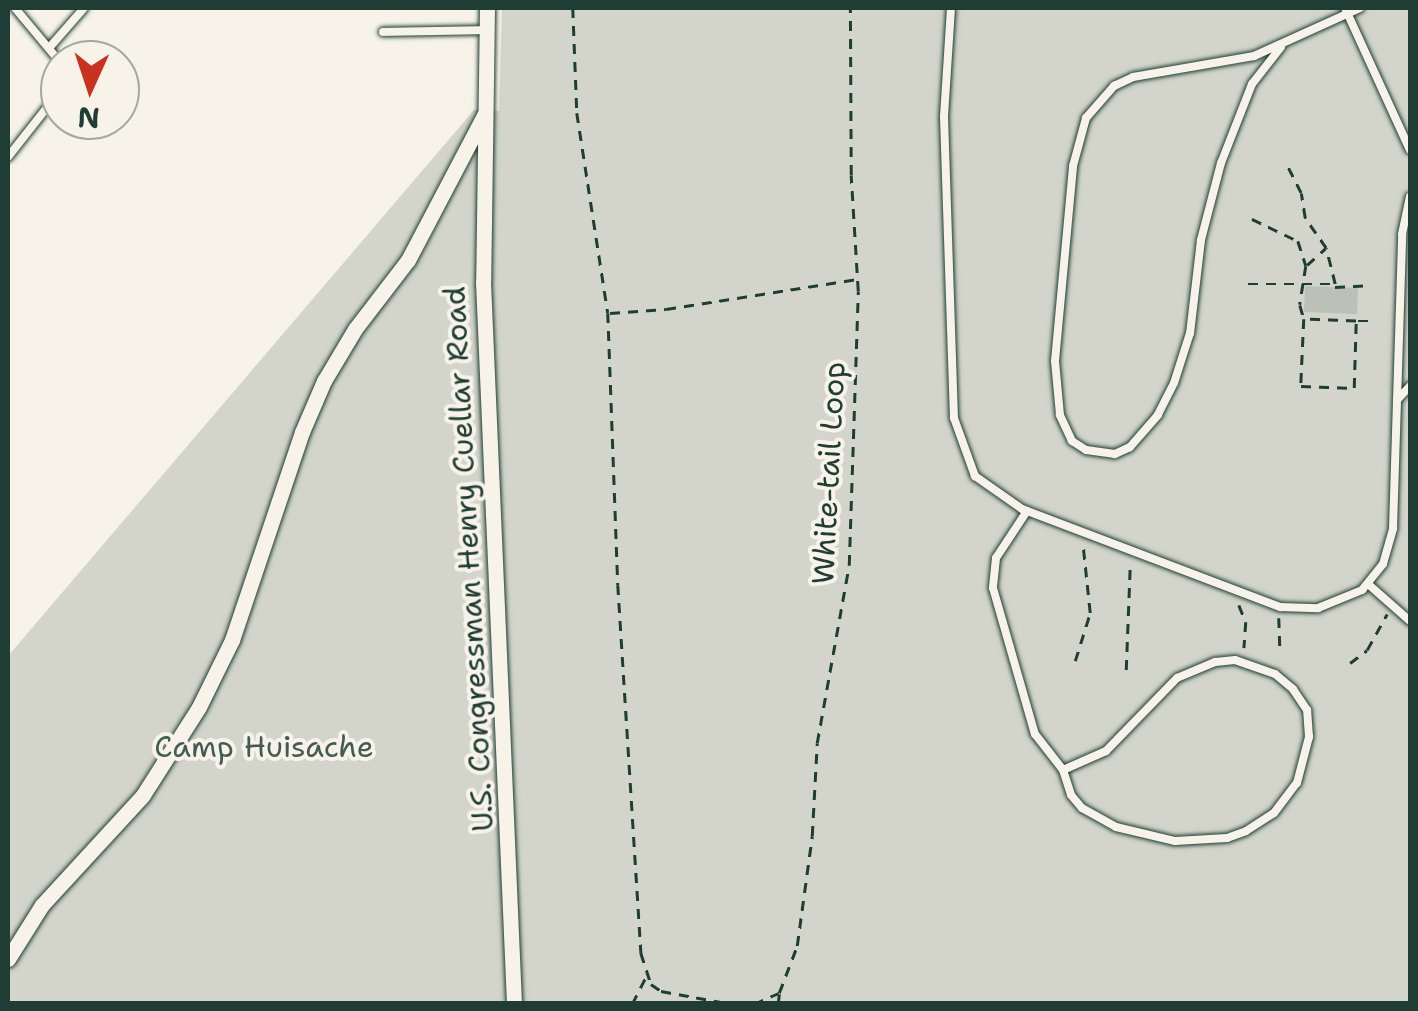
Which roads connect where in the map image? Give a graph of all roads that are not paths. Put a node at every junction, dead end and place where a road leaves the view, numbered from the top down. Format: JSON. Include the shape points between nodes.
{"nodes":[{"id":1,"x":16,"y":8,"type":"edge"},
{"id":2,"x":84,"y":8,"type":"edge"},
{"id":3,"x":488,"y":8,"type":"edge"},
{"id":4,"x":951,"y":8,"type":"edge"},
{"id":5,"x":1360,"y":8,"type":"edge"},
{"id":6,"x":1346,"y":11,"type":"edge"},
{"id":7,"x":487,"y":30,"type":"junction"},
{"id":8,"x":383,"y":32,"type":"dead end"},
{"id":9,"x":42,"y":40,"type":"edge"},
{"id":10,"x":56,"y":40,"type":"edge"},
{"id":11,"x":1281,"y":46,"type":"junction"},
{"id":12,"x":486,"y":111,"type":"junction"},
{"id":13,"x":40,"y":117,"type":"edge"},
{"id":14,"x":1410,"y":150,"type":"edge"},
{"id":15,"x":8,"y":157,"type":"edge"},
{"id":16,"x":1410,"y":197,"type":"edge"},
{"id":17,"x":1406,"y":256,"type":"edge"},
{"id":18,"x":1410,"y":386,"type":"edge"},
{"id":19,"x":1397,"y":400,"type":"junction"},
{"id":20,"x":1027,"y":511,"type":"junction"},
{"id":21,"x":1368,"y":584,"type":"junction"},
{"id":22,"x":1410,"y":622,"type":"edge"},
{"id":23,"x":1064,"y":770,"type":"junction"},
{"id":24,"x":8,"y":959,"type":"edge"},
{"id":25,"x":514,"y":1004,"type":"edge"}],
"edges":[{"from":1,"to":9,"type":"lane"},
{"from":2,"to":10,"type":"lane"},
{"from":3,"to":7,"type":"street","name":"U.S. Congressman Henry Cuellar Road"},
{"from":4,"to":20,"type":"lane","via":[[944,116],[954,418],[975,476]]},
{"from":5,"to":6,"type":"lane"},
{"from":6,"to":11,"type":"lane"},
{"from":6,"to":14,"type":"lane"},
{"from":7,"to":8,"type":"lane"},
{"from":7,"to":12,"type":"street","name":"U.S. Congressman Henry Cuellar Road"},
{"from":11,"to":11,"type":"lane","via":[[1134,76],[1114,86],[1086,118],[1073,166],[1055,361],[1060,415],[1072,441],[1086,450],[1114,454],[1130,447],[1174,383],[1190,334],[1201,240],[1221,163],[1252,84]]},
{"from":12,"to":24,"type":"street","name":"U.S. Congressman Henry Cuellar Road","via":[[408,260],[324,381],[232,640],[187,728],[143,795],[42,906]]},
{"from":12,"to":25,"type":"street","name":"U.S. Congressman Henry Cuellar Road","via":[[483,282]]},
{"from":13,"to":15,"type":"lane"},
{"from":16,"to":17,"type":"lane","via":[[1403,219]]},
{"from":17,"to":19,"type":"lane"},
{"from":18,"to":19,"type":"lane"},
{"from":19,"to":21,"type":"lane","via":[[1391,542]]},
{"from":20,"to":21,"type":"lane","via":[[1280,606],[1330,605]]},
{"from":20,"to":23,"type":"lane","via":[[996,558],[994,588],[1035,734]]},
{"from":21,"to":22,"type":"lane"},
{"from":23,"to":23,"type":"lane","via":[[1082,808],[1116,827],[1175,841],[1227,838],[1259,825],[1289,796],[1305,761],[1306,710],[1275,674],[1235,660],[1215,662],[1177,678],[1106,751]]}]}
